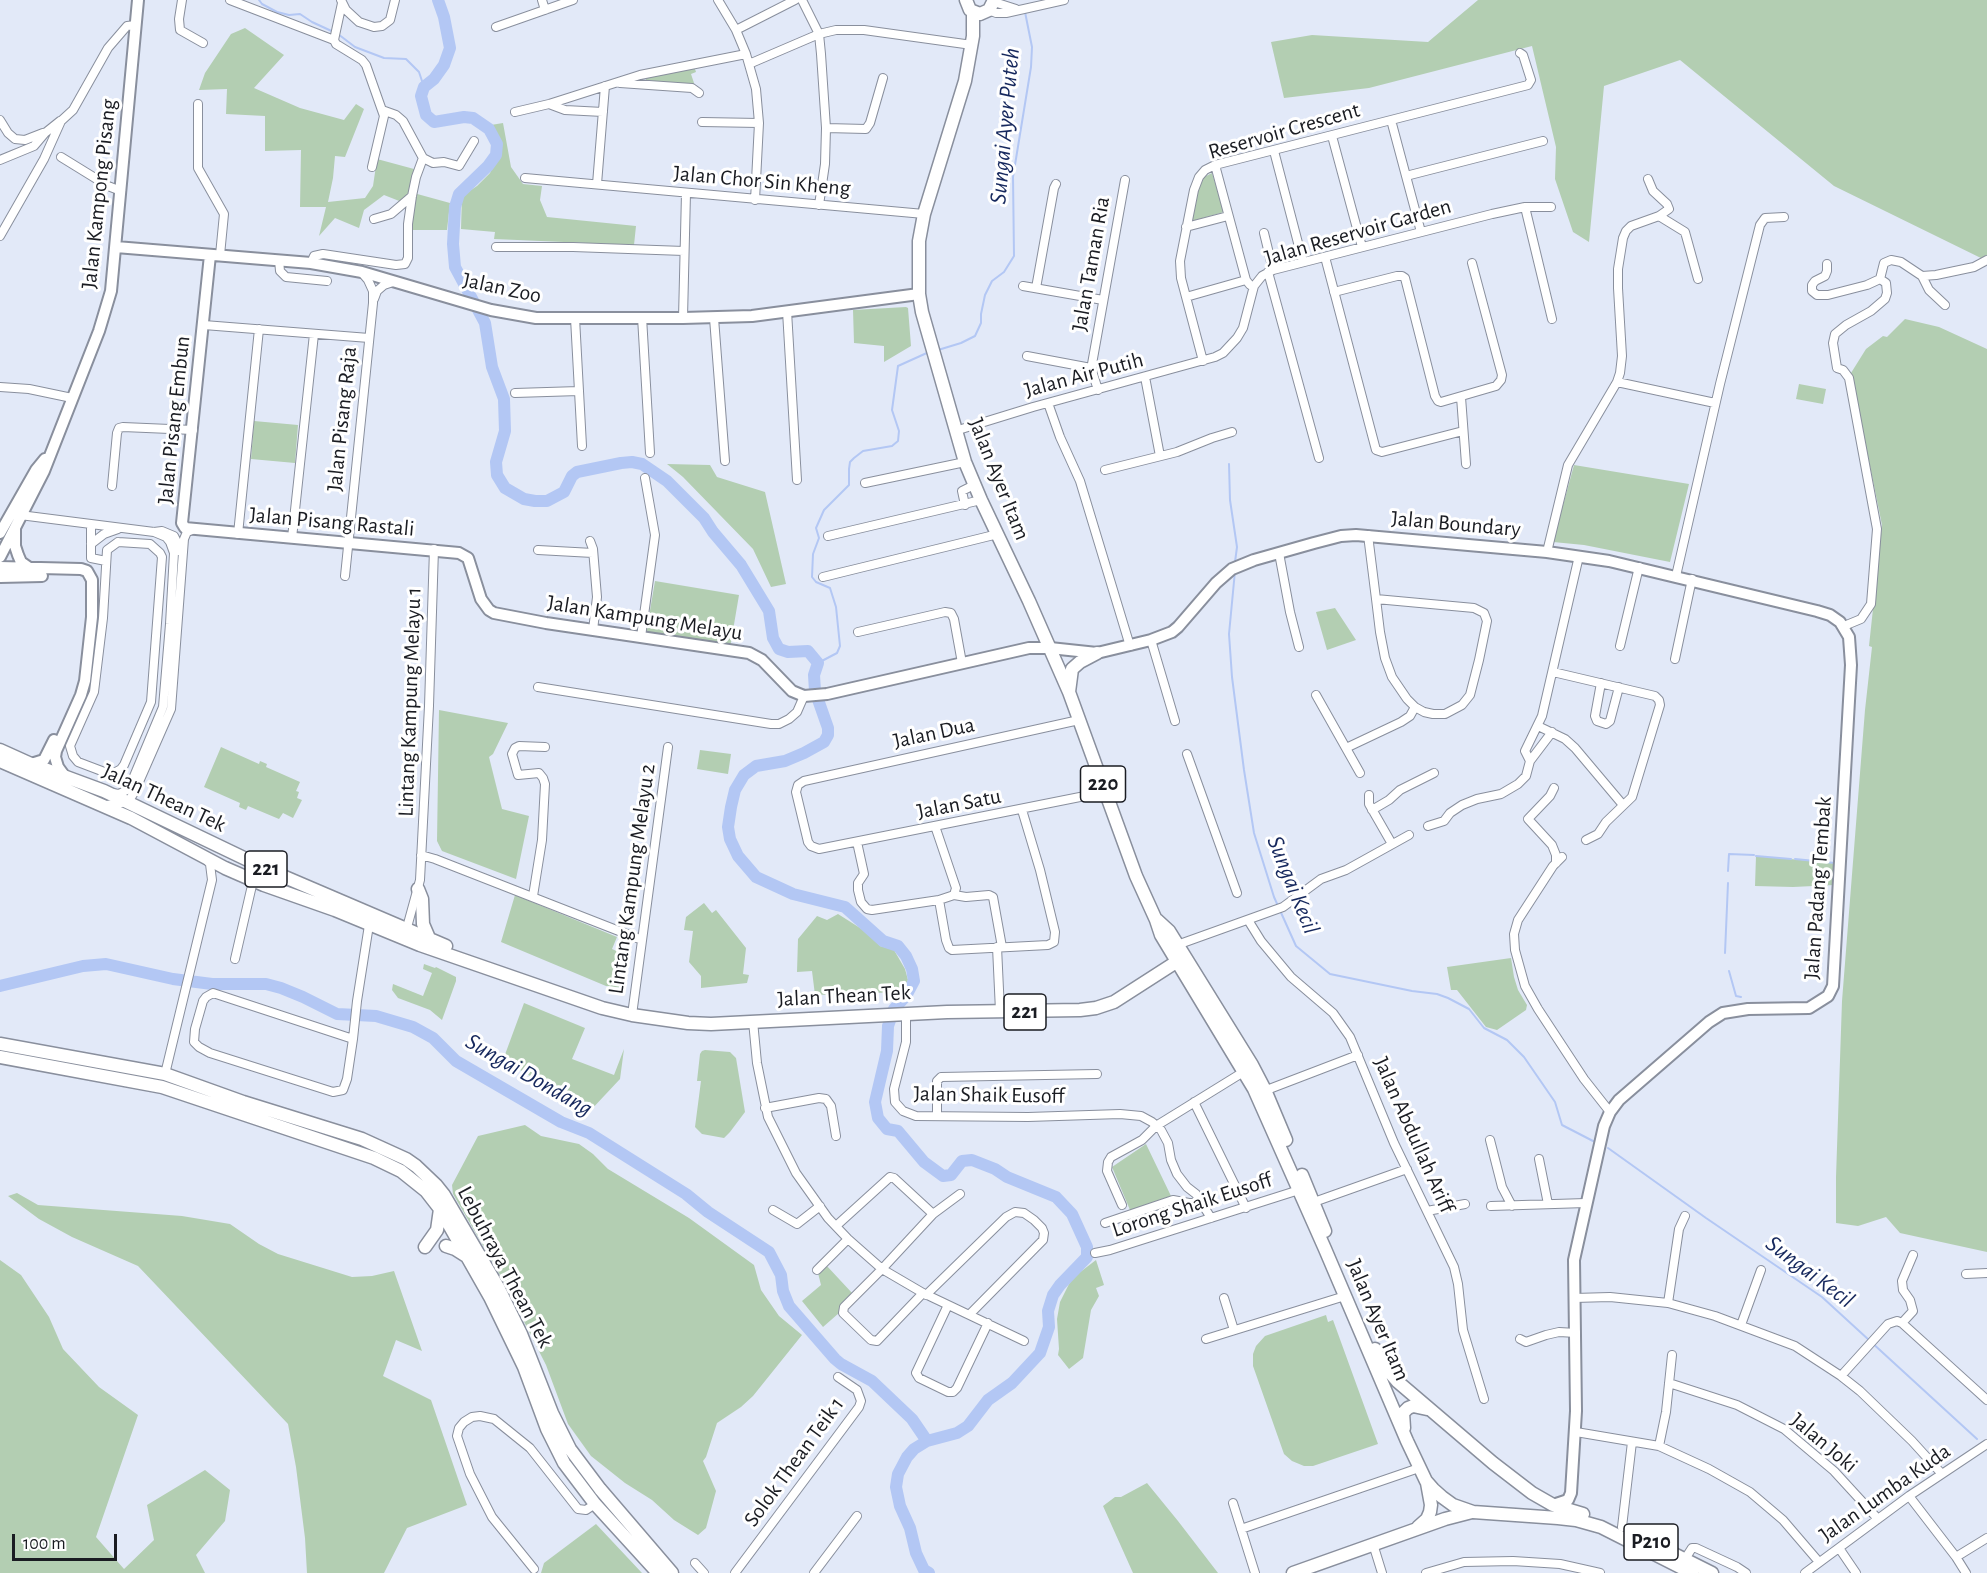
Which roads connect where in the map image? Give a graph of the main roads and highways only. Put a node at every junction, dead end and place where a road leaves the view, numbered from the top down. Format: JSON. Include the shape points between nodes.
{"nodes":[{"id":1,"x":966,"y":0,"type":"edge"},
{"id":2,"x":987,"y":8,"type":"edge"},
{"id":3,"x":1097,"y":653,"type":"road end"},
{"id":4,"x":1069,"y":692,"type":"junction"},
{"id":5,"x":0,"y":750,"type":"edge"},
{"id":6,"x":0,"y":761,"type":"edge"},
{"id":7,"x":418,"y":889,"type":"road end"},
{"id":8,"x":1156,"y":920,"type":"junction"},
{"id":9,"x":405,"y":933,"type":"junction"},
{"id":10,"x":429,"y":938,"type":"junction"},
{"id":11,"x":1180,"y":959,"type":"junction"},
{"id":12,"x":507,"y":974,"type":"junction"},
{"id":13,"x":0,"y":1044,"type":"edge"},
{"id":14,"x":0,"y":1057,"type":"edge"},
{"id":15,"x":1261,"y":1092,"type":"junction"},
{"id":16,"x":444,"y":1195,"type":"junction"},
{"id":17,"x":440,"y":1209,"type":"junction"},
{"id":18,"x":458,"y":1237,"type":"junction"},
{"id":19,"x":446,"y":1246,"type":"dead end"},
{"id":20,"x":425,"y":1247,"type":"dead end"},
{"id":21,"x":467,"y":1256,"type":"junction"},
{"id":22,"x":490,"y":1274,"type":"junction"},
{"id":23,"x":1427,"y":1409,"type":"junction"},
{"id":24,"x":1407,"y":1441,"type":"junction"},
{"id":25,"x":578,"y":1462,"type":"junction"},
{"id":26,"x":1426,"y":1481,"type":"junction"},
{"id":27,"x":595,"y":1504,"type":"junction"},
{"id":28,"x":1473,"y":1512,"type":"junction"},
{"id":29,"x":1414,"y":1529,"type":"junction"},
{"id":30,"x":636,"y":1532,"type":"junction"},
{"id":31,"x":658,"y":1573,"type":"edge"},
{"id":32,"x":672,"y":1573,"type":"edge"},
{"id":33,"x":1293,"y":1573,"type":"edge"},
{"id":34,"x":1692,"y":1573,"type":"edge"},
{"id":35,"x":1712,"y":1573,"type":"edge"}],
"edges":[{"from":1,"to":2,"type":"main road","via":[[968,7]]},
{"from":2,"to":4,"type":"main road","name":"Jalan Ayer Itam","number":"220","via":[[972,41],[962,95],[924,214],[918,253],[919,294],[965,462]]},
{"from":3,"to":4,"type":"main road","via":[[1072,669]]},
{"from":4,"to":8,"type":"main road","name":"Jalan Ayer Itam","number":"220"},
{"from":5,"to":9,"type":"main road","name":"Jalan Thean Tek","number":"221","via":[[104,791]]},
{"from":6,"to":9,"type":"main road","name":"Jalan Thean Tek","number":"221","via":[[102,805],[253,881],[369,925]]},
{"from":7,"to":10,"type":"main road"},
{"from":8,"to":11,"type":"main road","name":"Jalan Ayer Itam","number":"220","via":[[1161,935]]},
{"from":8,"to":11,"type":"main road","name":"Jalan Ayer Itam","number":"220","via":[[1169,931]]},
{"from":9,"to":10,"type":"main road","name":"Jalan Thean Tek","number":"221"},
{"from":9,"to":12,"type":"main road","name":"Jalan Thean Tek","number":"221"},
{"from":10,"to":12,"type":"main road","name":"Jalan Thean Tek","number":"221"},
{"from":11,"to":12,"type":"main road","name":"Jalan Thean Tek","number":"221","via":[[1114,1002],[1101,1006],[1062,1011],[904,1013],[699,1023],[602,1008]]},
{"from":11,"to":15,"type":"main road","name":"Jalan Ayer Itam"},
{"from":11,"to":15,"type":"main road","name":"Jalan Ayer Itam","via":[[1252,1065]]},
{"from":13,"to":16,"type":"main road","name":"Lebuhraya Thean Tek","via":[[165,1074],[372,1143],[416,1166]]},
{"from":14,"to":17,"type":"main road","name":"Lebuhraya Thean Tek","via":[[162,1087],[346,1148],[401,1171],[426,1191]]},
{"from":15,"to":23,"type":"main road","name":"Jalan Ayer Itam","via":[[1314,1202],[1380,1361]]},
{"from":15,"to":24,"type":"main road","name":"Jalan Ayer Itam"},
{"from":16,"to":18,"type":"main road","via":[[459,1230]]},
{"from":16,"to":22,"type":"main road","name":"Lebuhraya Thean Tek"},
{"from":17,"to":18,"type":"main road","name":"Lebuhraya Thean Tek"},
{"from":17,"to":20,"type":"main road","via":[[436,1230]]},
{"from":18,"to":21,"type":"main road","name":"Lebuhraya Thean Tek"},
{"from":18,"to":22,"type":"main road","via":[[466,1240]]},
{"from":19,"to":21,"type":"main road"},
{"from":21,"to":27,"type":"main road","name":"Lebuhraya Thean Tek","via":[[524,1367],[555,1447]]},
{"from":22,"to":25,"type":"main road","name":"Lebuhraya Thean Tek","via":[[521,1334],[561,1434]]},
{"from":23,"to":24,"type":"main road","via":[[1413,1406],[1403,1413]]},
{"from":23,"to":35,"type":"main road","name":"Jalan Ayer Itam","number":"P210","via":[[1532,1493],[1553,1505],[1622,1527]]},
{"from":24,"to":26,"type":"main road","name":"Jalan Ayer Itam"},
{"from":25,"to":27,"type":"main road","via":[[595,1493]]},
{"from":25,"to":30,"type":"main road","name":"Lebuhraya Thean Tek"},
{"from":26,"to":28,"type":"main road","name":"Jalan Ayer Itam","via":[[1442,1497]]},
{"from":26,"to":29,"type":"main road","via":[[1430,1512]]},
{"from":27,"to":30,"type":"main road","via":[[607,1505]]},
{"from":27,"to":31,"type":"main road","name":"Lebuhraya Thean Tek"},
{"from":28,"to":29,"type":"main road"},
{"from":28,"to":34,"type":"main road","name":"Jalan Ayer Itam","via":[[1576,1520],[1601,1527]]},
{"from":29,"to":33,"type":"main road"},
{"from":30,"to":32,"type":"main road","name":"Lebuhraya Thean Tek"}]}
